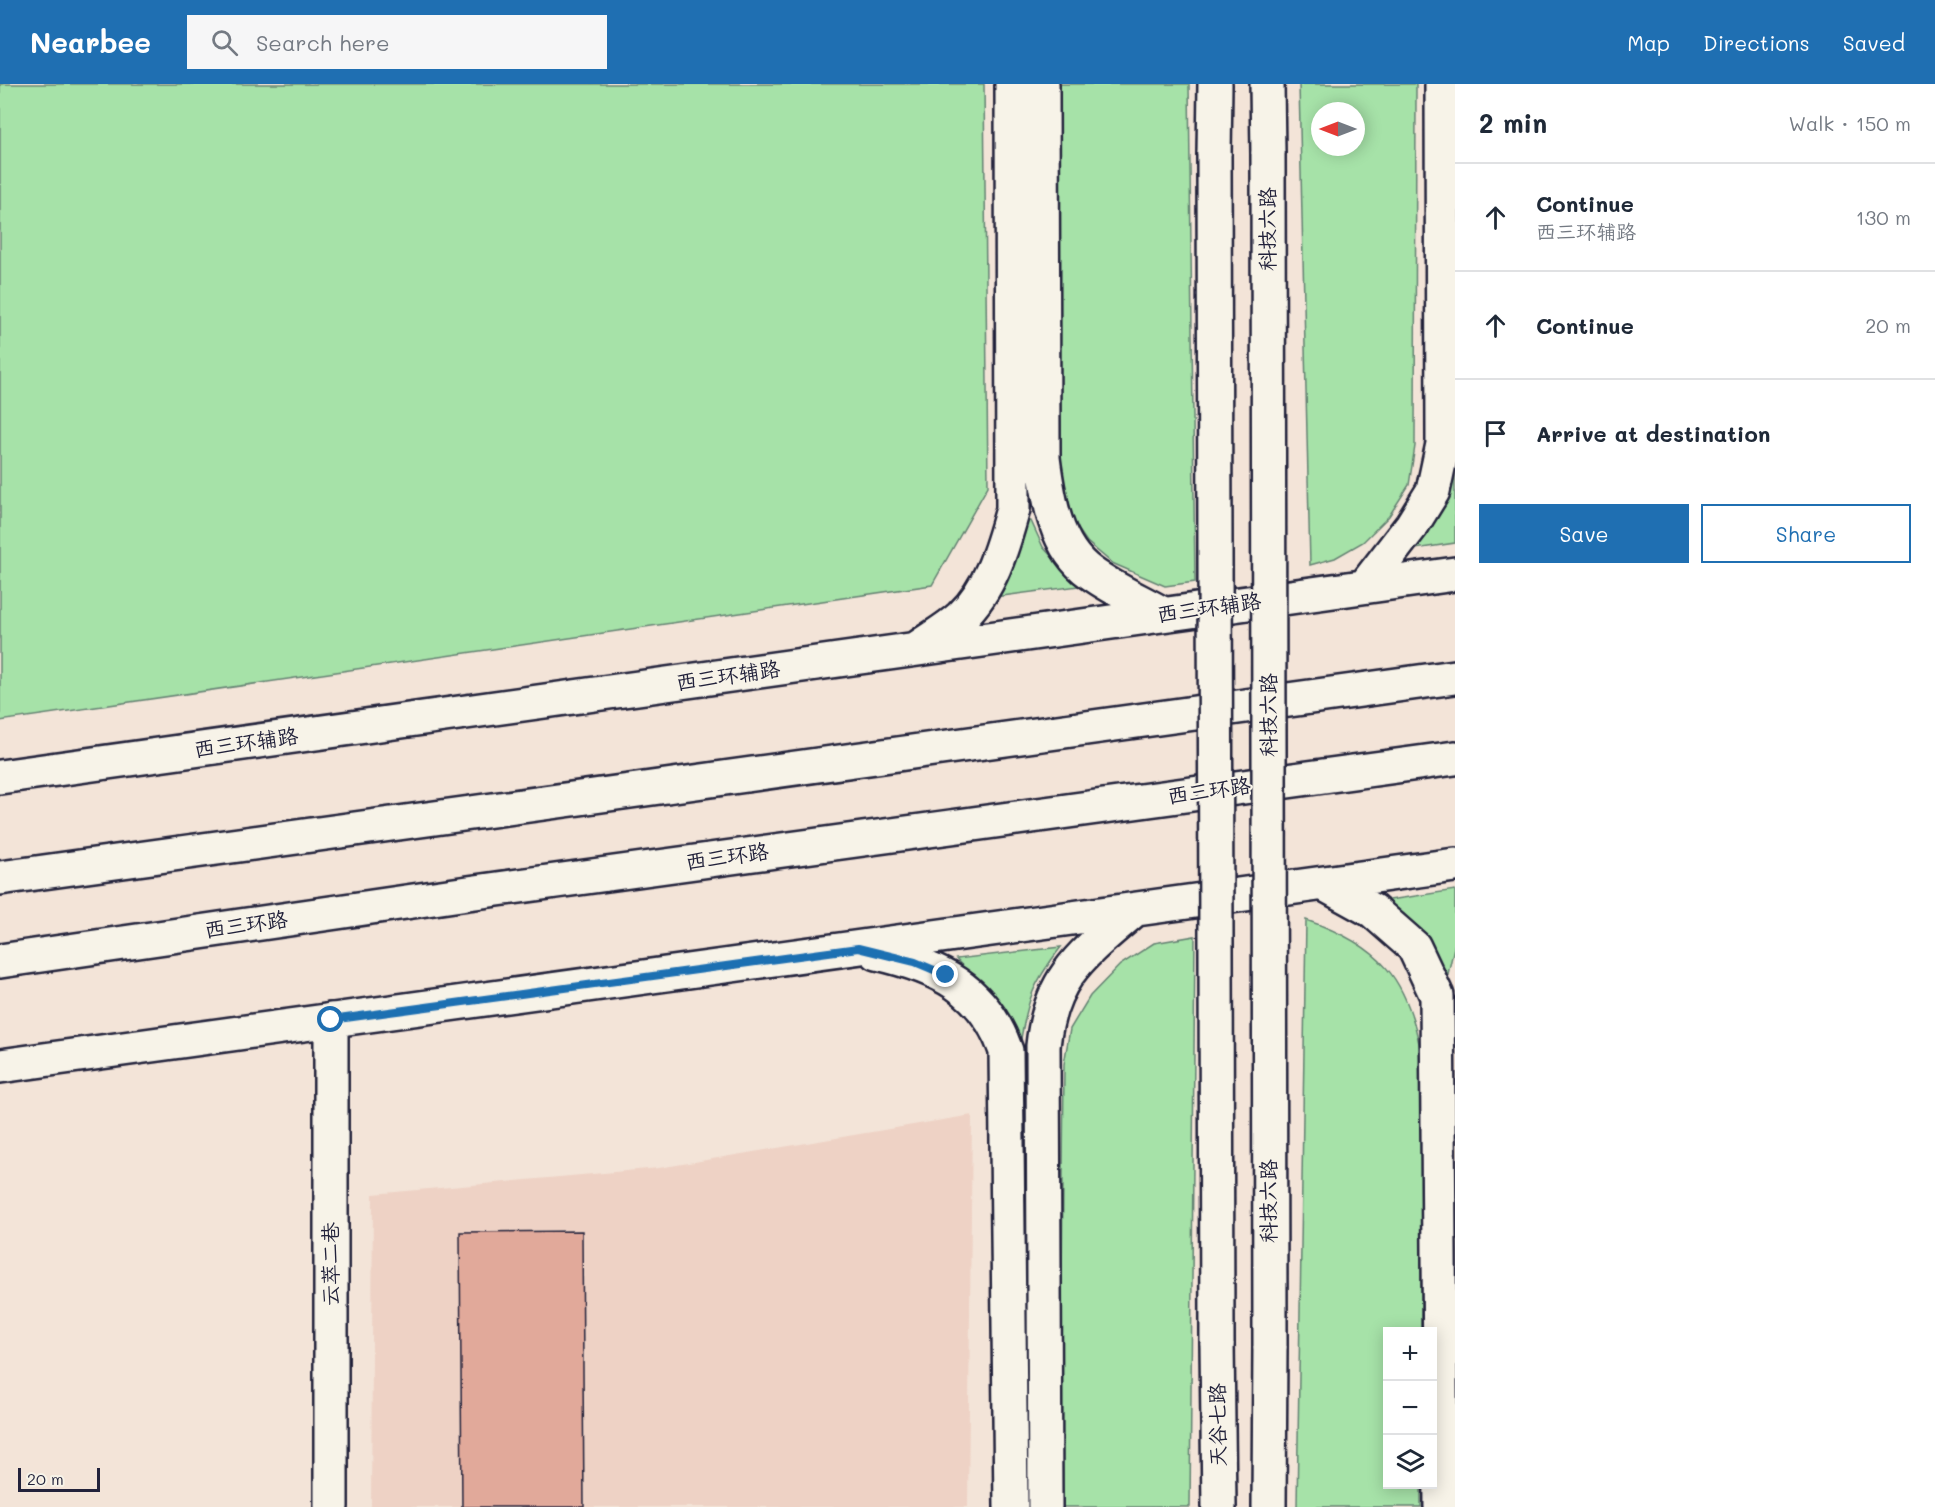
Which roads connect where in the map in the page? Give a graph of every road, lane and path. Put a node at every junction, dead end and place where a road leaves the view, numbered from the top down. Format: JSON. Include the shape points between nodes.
{"nodes":[{"id":1,"x":1012,"y":84,"type":"edge"},
{"id":2,"x":1042,"y":84,"type":"edge"},
{"id":3,"x":1215,"y":84,"type":"edge"},
{"id":4,"x":1267,"y":84,"type":"edge"},
{"id":5,"x":1442,"y":84,"type":"edge"},
{"id":6,"x":1455,"y":574,"type":"edge"},
{"id":7,"x":1365,"y":586,"type":"junction"},
{"id":8,"x":1163,"y":614,"type":"junction"},
{"id":9,"x":915,"y":651,"type":"junction"},
{"id":10,"x":1455,"y":677,"type":"edge"},
{"id":11,"x":1455,"y":758,"type":"edge"},
{"id":12,"x":0,"y":777,"type":"edge"},
{"id":13,"x":1455,"y":866,"type":"edge"},
{"id":14,"x":0,"y":878,"type":"edge"},
{"id":15,"x":1326,"y":885,"type":"junction"},
{"id":16,"x":1133,"y":911,"type":"junction"},
{"id":17,"x":858,"y":948,"type":"junction"},
{"id":18,"x":0,"y":961,"type":"edge"},
{"id":19,"x":331,"y":1020,"type":"junction"},
{"id":20,"x":0,"y":1066,"type":"edge"},
{"id":21,"x":332,"y":1507,"type":"edge"},
{"id":22,"x":1011,"y":1507,"type":"edge"},
{"id":23,"x":1045,"y":1507,"type":"edge"},
{"id":24,"x":1219,"y":1507,"type":"edge"},
{"id":25,"x":1269,"y":1507,"type":"edge"},
{"id":26,"x":1441,"y":1507,"type":"edge"}],
"edges":[{"from":1,"to":9,"type":"main road","via":[[1013,509],[1001,554],[981,593],[960,618]]},
{"from":2,"to":8,"type":"main road","via":[[1043,458],[1049,505],[1063,541],[1089,572]]},
{"from":3,"to":24,"type":"main road","name":"天谷七路","bridge":true},
{"from":4,"to":25,"type":"main road","name":"科技六路","bridge":true},
{"from":5,"to":7,"type":"main road","via":[[1443,444],[1433,491]]},
{"from":6,"to":7,"type":"main road","name":"西三环辅路"},
{"from":7,"to":8,"type":"main road","name":"西三环辅路"},
{"from":8,"to":9,"type":"main road","name":"西三环辅路"},
{"from":9,"to":12,"type":"main road","name":"西三环辅路"},
{"from":10,"to":14,"type":"main road"},
{"from":11,"to":18,"type":"main road","name":"西三环路","via":[[468,892]]},
{"from":13,"to":15,"type":"main road"},
{"from":15,"to":16,"type":"main road"},
{"from":15,"to":26,"type":"main road","via":[[1373,911],[1414,947],[1437,996]]},
{"from":16,"to":17,"type":"main road"},
{"from":16,"to":23,"type":"main road","via":[[1070,968],[1046,1017]]},
{"from":17,"to":19,"type":"main road"},
{"from":17,"to":22,"type":"main road","via":[[915,962],[946,975],[983,1008],[998,1027],[1006,1051]]},
{"from":19,"to":20,"type":"main road"},
{"from":19,"to":21,"type":"main road","name":"云萃二巷"}]}
